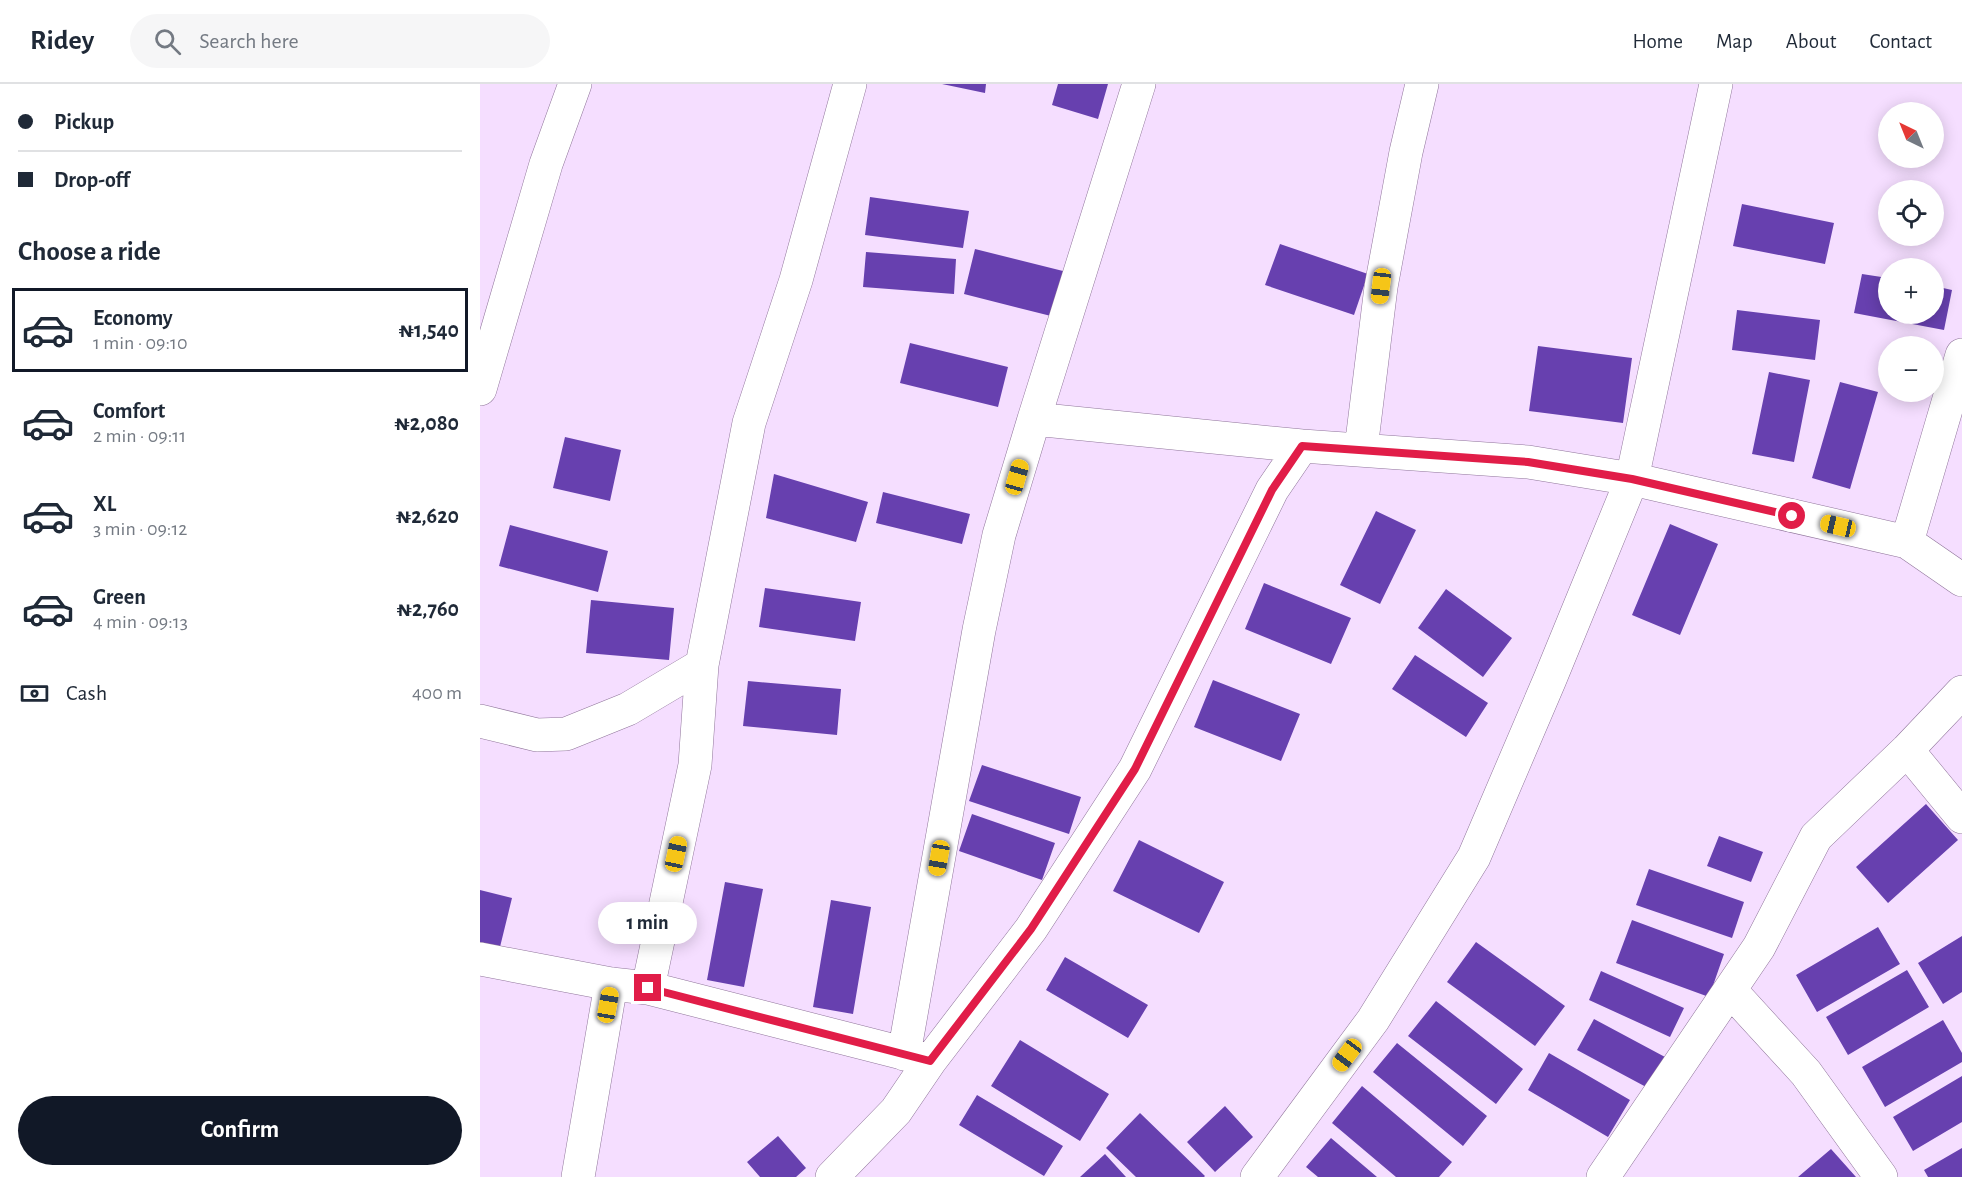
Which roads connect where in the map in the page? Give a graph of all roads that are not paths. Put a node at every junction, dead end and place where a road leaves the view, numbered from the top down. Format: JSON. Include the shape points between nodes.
{"nodes":[{"id":1,"x":575,"y":84,"type":"edge"},
{"id":2,"x":850,"y":84,"type":"edge"},
{"id":3,"x":1139,"y":84,"type":"edge"},
{"id":4,"x":1422,"y":84,"type":"edge"},
{"id":5,"x":1716,"y":84,"type":"edge"},
{"id":6,"x":1962,"y":355,"type":"edge"},
{"id":7,"x":480,"y":389,"type":"edge"},
{"id":8,"x":1034,"y":419,"type":"junction"},
{"id":9,"x":1302,"y":446,"type":"junction"},
{"id":10,"x":1361,"y":449,"type":"junction"},
{"id":11,"x":1632,"y":479,"type":"junction"},
{"id":12,"x":1907,"y":542,"type":"junction"},
{"id":13,"x":1962,"y":580,"type":"edge"},
{"id":14,"x":702,"y":665,"type":"junction"},
{"id":15,"x":1962,"y":692,"type":"edge"},
{"id":16,"x":480,"y":721,"type":"edge"},
{"id":17,"x":1907,"y":750,"type":"junction"},
{"id":18,"x":1962,"y":816,"type":"edge"},
{"id":19,"x":480,"y":959,"type":"edge"},
{"id":20,"x":611,"y":984,"type":"junction"},
{"id":21,"x":648,"y":988,"type":"junction"},
{"id":22,"x":1730,"y":990,"type":"junction"},
{"id":23,"x":917,"y":1057,"type":"junction"},
{"id":24,"x":578,"y":1177,"type":"edge"},
{"id":25,"x":832,"y":1177,"type":"edge"},
{"id":26,"x":1257,"y":1177,"type":"edge"},
{"id":27,"x":1603,"y":1177,"type":"edge"},
{"id":28,"x":1881,"y":1177,"type":"edge"}],
"edges":[{"from":1,"to":7,"type":"street","via":[[546,164]]},
{"from":2,"to":14,"type":"street","via":[[796,280],[749,423]]},
{"from":3,"to":8,"type":"street"},
{"from":4,"to":10,"type":"street","via":[[1381,286]]},
{"from":5,"to":11,"type":"street"},
{"from":6,"to":12,"type":"street"},
{"from":8,"to":9,"type":"street"},
{"from":8,"to":23,"type":"street","via":[[999,535],[979,630]]},
{"from":9,"to":10,"type":"street"},
{"from":9,"to":23,"type":"street","via":[[1272,490],[1135,769],[1031,929]]},
{"from":10,"to":11,"type":"street","via":[[1528,462]]},
{"from":11,"to":12,"type":"street"},
{"from":11,"to":26,"type":"street","via":[[1474,857],[1373,1020]]},
{"from":12,"to":13,"type":"street"},
{"from":14,"to":16,"type":"street","via":[[628,709],[566,734],[537,735]]},
{"from":14,"to":21,"type":"street","via":[[695,765]]},
{"from":15,"to":17,"type":"street"},
{"from":17,"to":18,"type":"street"},
{"from":17,"to":22,"type":"street","via":[[1816,837],[1759,947]]},
{"from":19,"to":20,"type":"street"},
{"from":20,"to":21,"type":"street"},
{"from":20,"to":24,"type":"street"},
{"from":21,"to":23,"type":"street"},
{"from":22,"to":27,"type":"street"},
{"from":22,"to":28,"type":"street","via":[[1806,1073]]},
{"from":23,"to":25,"type":"street","via":[[896,1111]]}]}
